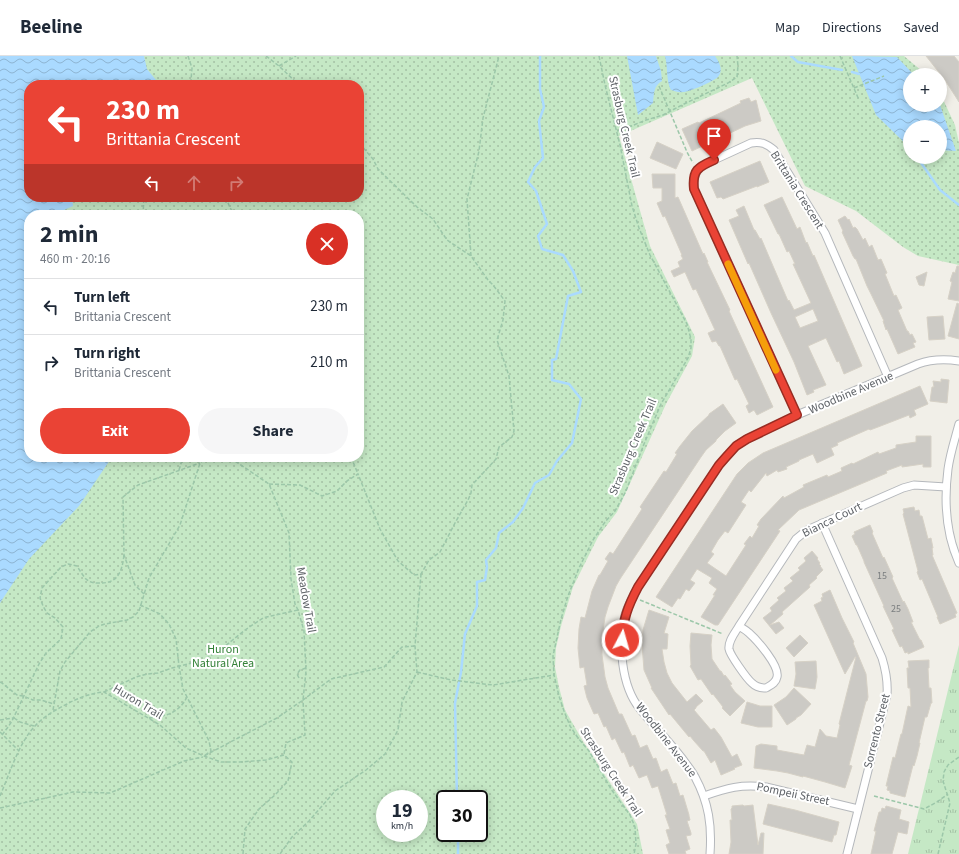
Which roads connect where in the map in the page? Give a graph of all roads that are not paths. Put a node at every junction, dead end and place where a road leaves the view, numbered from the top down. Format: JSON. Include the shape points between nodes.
{"nodes":[{"id":1,"x":959,"y":361,"type":"edge"},
{"id":2,"x":888,"y":377,"type":"junction"},
{"id":3,"x":797,"y":415,"type":"junction"},
{"id":4,"x":959,"y":424,"type":"edge"},
{"id":5,"x":946,"y":487,"type":"junction"},
{"id":6,"x":822,"y":523,"type":"junction"},
{"id":7,"x":959,"y":562,"type":"edge"},
{"id":8,"x":739,"y":626,"type":"junction"},
{"id":9,"x":704,"y":796,"type":"junction"},
{"id":10,"x":858,"y":809,"type":"junction"},
{"id":11,"x":710,"y":854,"type":"edge"},
{"id":12,"x":847,"y":854,"type":"edge"}],
"edges":[{"from":1,"to":2,"type":"street","name":"Woodbine Avenue","via":[[926,361]]},
{"from":2,"to":3,"type":"street","name":"Woodbine Avenue"},
{"from":2,"to":3,"type":"street","name":"Brittania Crescent","via":[[825,233],[774,150],[764,143],[751,143],[701,166],[694,178],[694,189]]},
{"from":3,"to":9,"type":"street","name":"Woodbine Avenue","via":[[747,439],[726,457],[638,587],[625,614],[621,650],[630,691],[638,707],[691,771]]},
{"from":4,"to":5,"type":"street"},
{"from":5,"to":6,"type":"street","name":"Bianca Court","via":[[908,486]]},
{"from":5,"to":7,"type":"street","via":[[950,539]]},
{"from":6,"to":8,"type":"street","name":"Bianca Court","via":[[796,539]]},
{"from":6,"to":10,"type":"street","name":"Sorrento Street","via":[[882,658],[888,685]]},
{"from":8,"to":8,"type":"street","name":"Bianca Court","via":[[730,641],[729,649],[732,656],[752,684],[766,688],[775,682],[778,675],[776,668],[766,651],[749,632]]},
{"from":9,"to":10,"type":"street","name":"Pompeii Street","via":[[752,785]]},
{"from":9,"to":11,"type":"street","name":"Woodbine Avenue","via":[[711,826]]},
{"from":10,"to":12,"type":"street","name":"Sorrento Street"}]}
